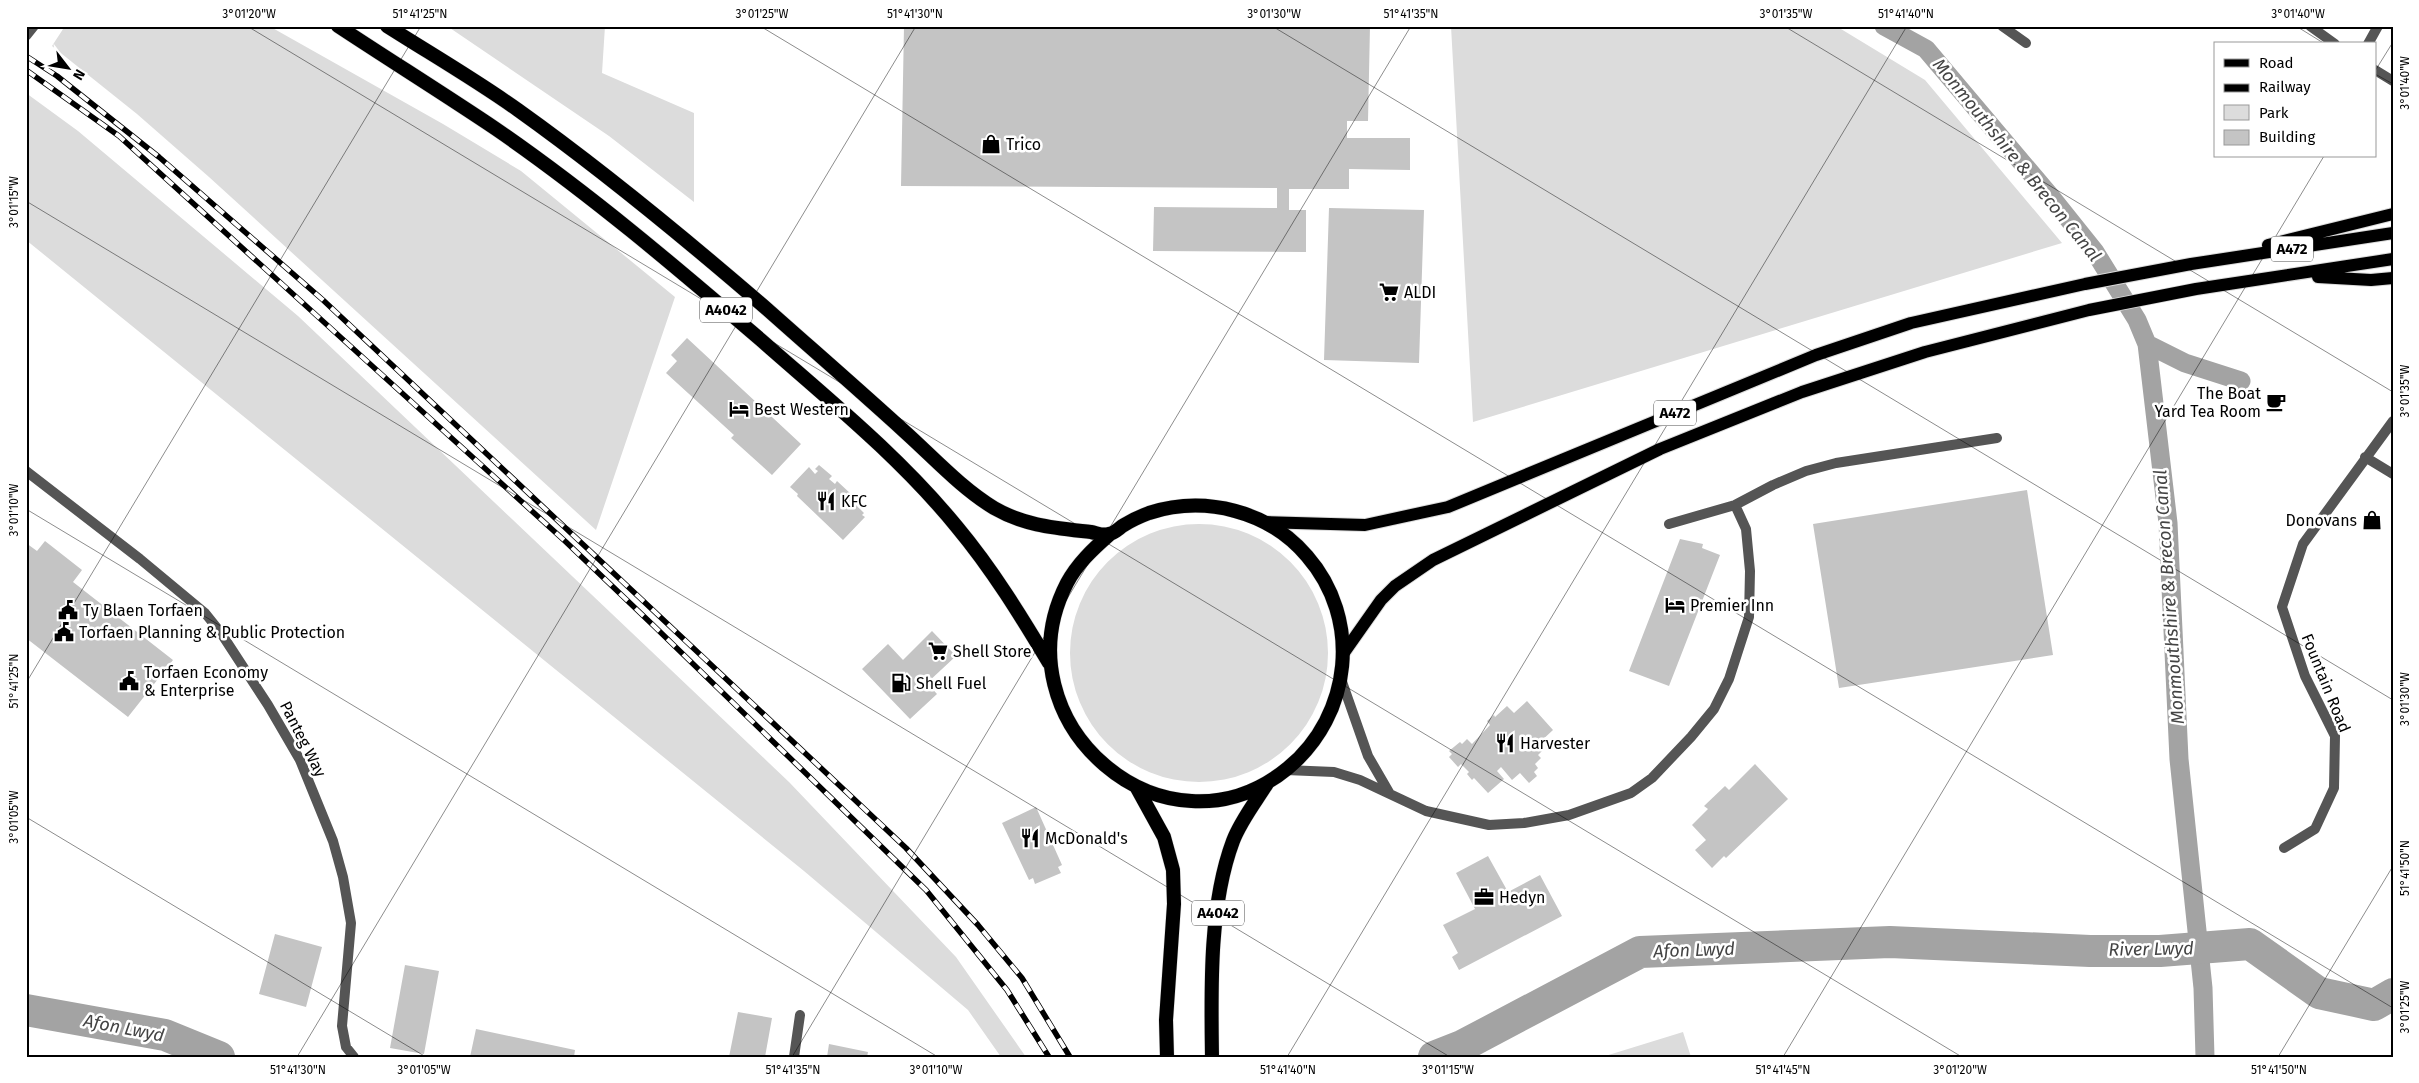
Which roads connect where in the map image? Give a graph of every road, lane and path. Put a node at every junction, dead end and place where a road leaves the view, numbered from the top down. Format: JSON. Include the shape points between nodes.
{"nodes":[{"id":1,"x":34,"y":26,"type":"edge"},
{"id":2,"x":338,"y":26,"type":"edge"},
{"id":3,"x":388,"y":26,"type":"edge"},
{"id":4,"x":2002,"y":26,"type":"edge"},
{"id":5,"x":2310,"y":26,"type":"edge"},
{"id":6,"x":2378,"y":26,"type":"edge"},
{"id":7,"x":26,"y":36,"type":"edge"},
{"id":8,"x":2332,"y":42,"type":"edge"},
{"id":9,"x":2369,"y":42,"type":"edge"},
{"id":10,"x":2026,"y":43,"type":"dead end"},
{"id":11,"x":2376,"y":71,"type":"edge"},
{"id":12,"x":2393,"y":81,"type":"edge"},
{"id":13,"x":2393,"y":214,"type":"edge"},
{"id":14,"x":2393,"y":233,"type":"edge"},
{"id":15,"x":2393,"y":259,"type":"edge"},
{"id":16,"x":2191,"y":264,"type":"junction"},
{"id":17,"x":2293,"y":276,"type":"junction"},
{"id":18,"x":2393,"y":278,"type":"edge"},
{"id":19,"x":2393,"y":421,"type":"edge"},
{"id":20,"x":1996,"y":438,"type":"dead end"},
{"id":21,"x":2365,"y":457,"type":"junction"},
{"id":22,"x":26,"y":471,"type":"edge"},
{"id":23,"x":2393,"y":474,"type":"edge"},
{"id":24,"x":1735,"y":505,"type":"junction"},
{"id":25,"x":1264,"y":522,"type":"junction"},
{"id":26,"x":1668,"y":524,"type":"dead end"},
{"id":27,"x":1109,"y":534,"type":"junction"},
{"id":28,"x":1344,"y":654,"type":"junction"},
{"id":29,"x":1050,"y":664,"type":"junction"},
{"id":30,"x":1341,"y":678,"type":"junction"},
{"id":31,"x":1286,"y":770,"type":"junction"},
{"id":32,"x":1269,"y":781,"type":"junction"},
{"id":33,"x":1137,"y":788,"type":"junction"},
{"id":34,"x":1391,"y":794,"type":"junction"},
{"id":35,"x":2284,"y":848,"type":"dead end"},
{"id":36,"x":800,"y":1015,"type":"dead end"},
{"id":37,"x":354,"y":1057,"type":"edge"},
{"id":38,"x":794,"y":1057,"type":"edge"},
{"id":39,"x":1167,"y":1057,"type":"edge"},
{"id":40,"x":1212,"y":1057,"type":"edge"}],
"edges":[{"from":1,"to":7,"type":"street"},
{"from":2,"to":29,"type":"highway","number":"A4042","via":[[498,130],[583,194],[667,259],[831,401],[923,488],[957,526]]},
{"from":3,"to":27,"type":"highway","number":"A4042","via":[[514,107],[686,238],[994,508],[1024,522],[1051,529]]},
{"from":4,"to":10,"type":"street"},
{"from":5,"to":8,"type":"street"},
{"from":6,"to":9,"type":"street"},
{"from":11,"to":12,"type":"street"},
{"from":13,"to":16,"type":"main road"},
{"from":14,"to":16,"type":"main road","number":"A472"},
{"from":15,"to":17,"type":"main road","number":"A472"},
{"from":16,"to":25,"type":"main road","number":"A472","via":[[1911,323],[1816,355],[1448,507],[1365,525]]},
{"from":17,"to":18,"type":"main road"},
{"from":17,"to":28,"type":"main road","number":"A472","via":[[2196,289],[2089,310],[1965,341],[1845,377],[1730,419],[1621,467],[1453,549],[1413,572],[1381,600]]},
{"from":19,"to":21,"type":"street","name":"Fountain Road"},
{"from":20,"to":24,"type":"street","via":[[1836,463],[1781,481]]},
{"from":21,"to":23,"type":"street"},
{"from":21,"to":35,"type":"street","name":"Fountain Road","via":[[2303,544],[2282,607],[2305,676],[2335,736],[2334,788],[2315,829]]},
{"from":22,"to":37,"type":"street","name":"Panteg Way","via":[[205,613],[263,697],[300,760],[344,877],[351,924],[342,1026],[346,1047]]},
{"from":24,"to":26,"type":"street"},
{"from":24,"to":34,"type":"street","via":[[1746,529],[1750,571],[1748,617],[1739,653],[1714,709],[1652,778],[1632,793],[1605,803],[1569,815],[1524,823],[1489,825],[1447,817]]},
{"from":25,"to":27,"type":"highway","via":[[1231,509],[1187,506],[1149,514]]},
{"from":25,"to":28,"type":"highway","via":[[1287,536],[1322,577],[1334,601]]},
{"from":27,"to":29,"type":"highway","via":[[1087,554],[1069,578],[1057,605],[1050,634]]},
{"from":28,"to":30,"type":"highway"},
{"from":29,"to":33,"type":"highway","via":[[1065,714],[1078,737],[1106,768]]},
{"from":30,"to":31,"type":"highway","via":[[1334,705],[1322,730]]},
{"from":30,"to":34,"type":"street","via":[[1368,756]]},
{"from":31,"to":32,"type":"highway"},
{"from":31,"to":34,"type":"street","via":[[1334,772]]},
{"from":32,"to":33,"type":"highway","via":[[1233,796],[1204,800],[1175,799]]},
{"from":32,"to":40,"type":"highway","number":"A4042","via":[[1234,839],[1219,900],[1214,946]]},
{"from":33,"to":39,"type":"highway","number":"A4042","via":[[1164,837],[1173,870]]},
{"from":36,"to":38,"type":"street"}]}
